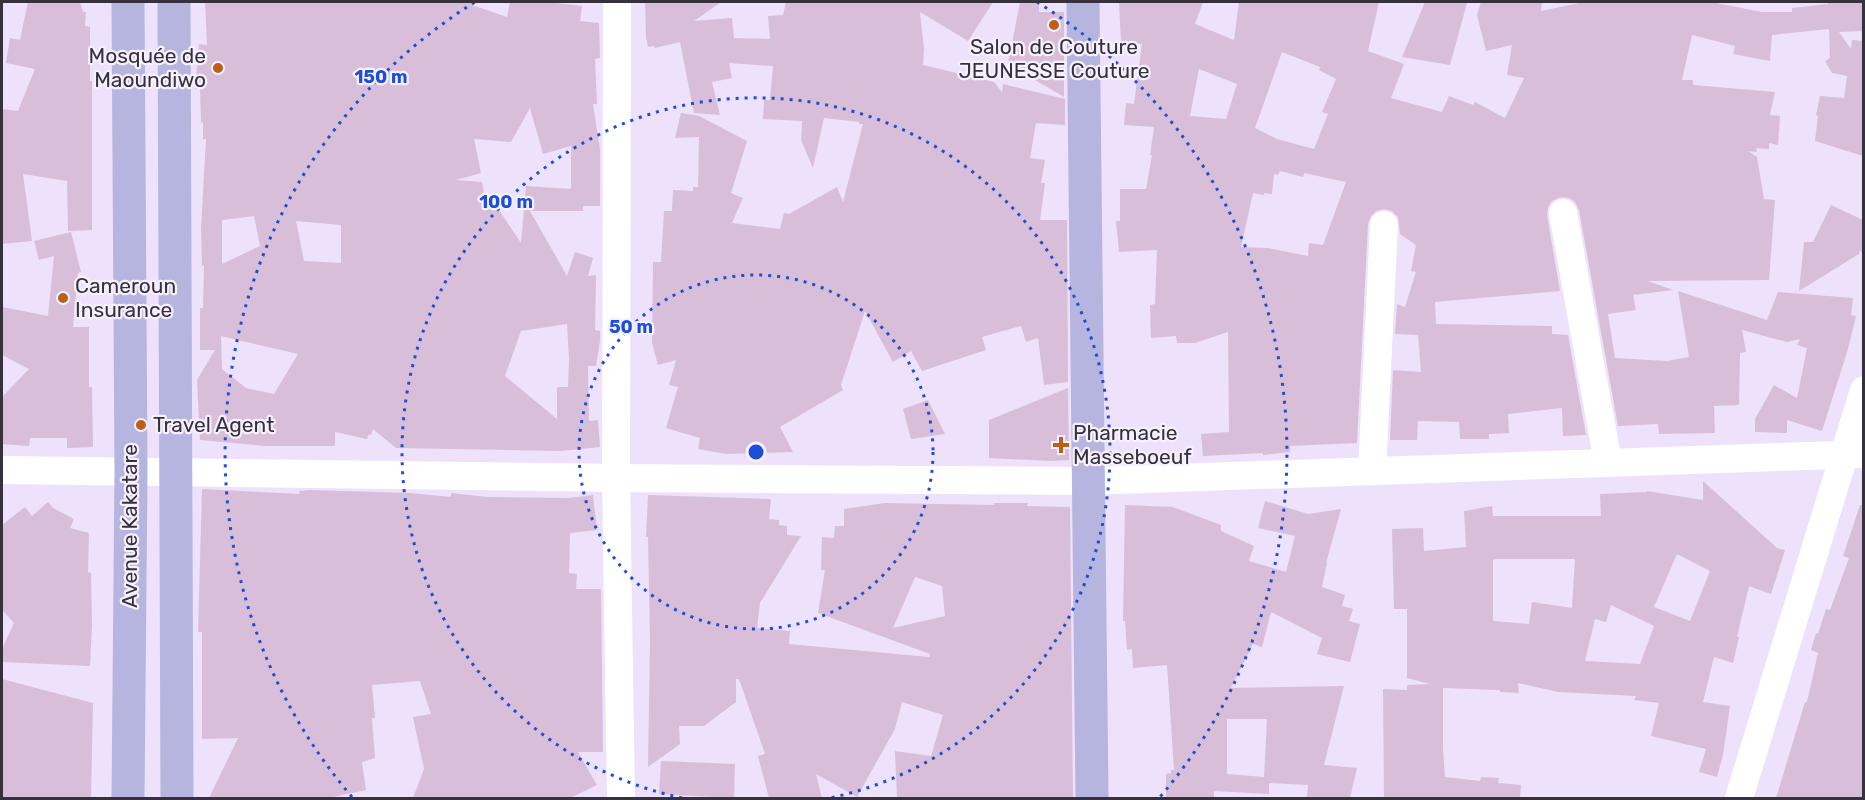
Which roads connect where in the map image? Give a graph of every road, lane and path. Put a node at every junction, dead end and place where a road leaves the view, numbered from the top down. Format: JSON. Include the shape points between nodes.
{"nodes":[{"id":1,"x":128,"y":2,"type":"edge"},
{"id":2,"x":174,"y":2,"type":"edge"},
{"id":3,"x":617,"y":2,"type":"edge"},
{"id":4,"x":1083,"y":2,"type":"edge"},
{"id":5,"x":1563,"y":213,"type":"dead end"},
{"id":6,"x":1384,"y":225,"type":"dead end"},
{"id":7,"x":1863,"y":390,"type":"edge"},
{"id":8,"x":1853,"y":454,"type":"edge"},
{"id":9,"x":1608,"y":463,"type":"junction"},
{"id":10,"x":2,"y":470,"type":"edge"},
{"id":11,"x":175,"y":471,"type":"junction"},
{"id":12,"x":1372,"y":471,"type":"junction"},
{"id":13,"x":131,"y":472,"type":"junction"},
{"id":14,"x":616,"y":478,"type":"junction"},
{"id":15,"x":1088,"y":481,"type":"junction"},
{"id":16,"x":128,"y":798,"type":"edge"},
{"id":17,"x":177,"y":798,"type":"edge"},
{"id":18,"x":621,"y":798,"type":"edge"},
{"id":19,"x":1092,"y":798,"type":"edge"},
{"id":20,"x":1739,"y":798,"type":"edge"}],
"edges":[{"from":1,"to":13,"type":"main road","name":"Avenue Kakatare"},
{"from":2,"to":11,"type":"main road"},
{"from":3,"to":14,"type":"street"},
{"from":4,"to":15,"type":"main road"},
{"from":5,"to":9,"type":"street"},
{"from":6,"to":12,"type":"street"},
{"from":7,"to":8,"type":"street"},
{"from":8,"to":9,"type":"street"},
{"from":8,"to":20,"type":"street"},
{"from":9,"to":12,"type":"street"},
{"from":10,"to":13,"type":"street"},
{"from":11,"to":13,"type":"street"},
{"from":11,"to":14,"type":"street"},
{"from":11,"to":17,"type":"main road"},
{"from":12,"to":15,"type":"street"},
{"from":13,"to":16,"type":"main road","name":"Avenue Kakatare"},
{"from":14,"to":15,"type":"street"},
{"from":14,"to":18,"type":"street"},
{"from":15,"to":19,"type":"main road"}]}
